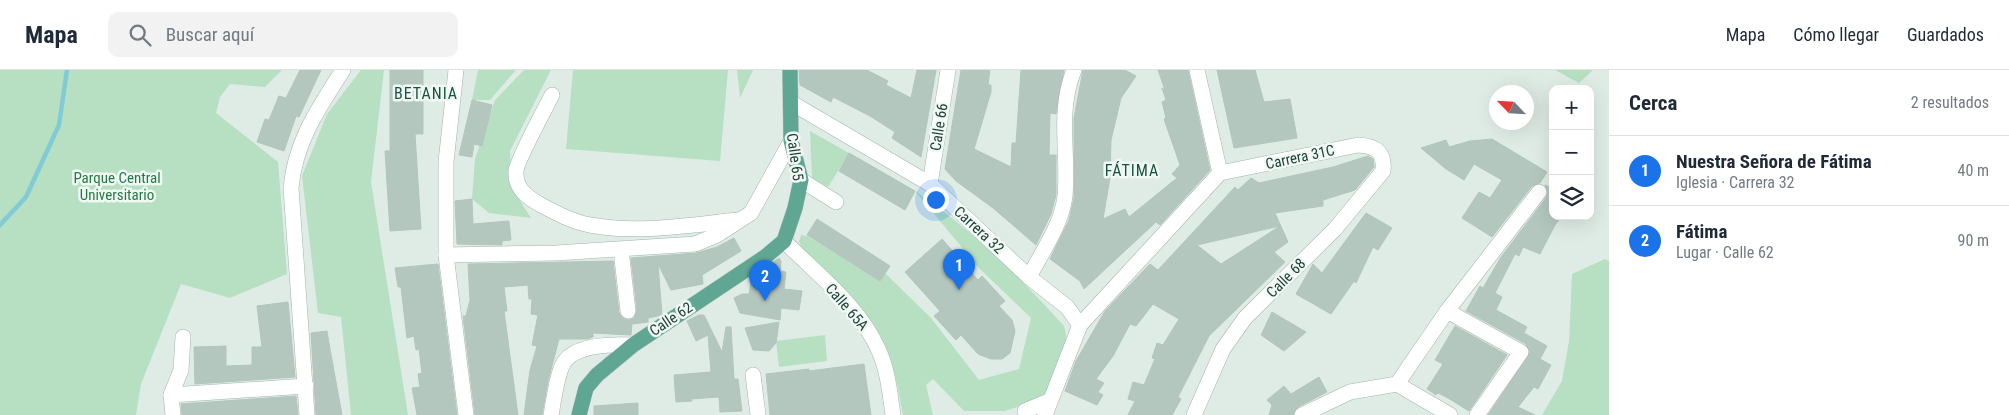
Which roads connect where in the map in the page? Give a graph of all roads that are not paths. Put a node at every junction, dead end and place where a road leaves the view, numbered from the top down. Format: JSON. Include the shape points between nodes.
{"nodes":[{"id":1,"x":343,"y":70,"type":"edge"},
{"id":2,"x":456,"y":70,"type":"edge"},
{"id":3,"x":790,"y":70,"type":"edge"},
{"id":4,"x":948,"y":70,"type":"edge"},
{"id":5,"x":1074,"y":70,"type":"edge"},
{"id":6,"x":1197,"y":70,"type":"edge"},
{"id":7,"x":552,"y":95,"type":"dead end"},
{"id":8,"x":790,"y":102,"type":"junction"},
{"id":9,"x":791,"y":141,"type":"junction"},
{"id":10,"x":1379,"y":150,"type":"joint"},
{"id":11,"x":1220,"y":173,"type":"junction"},
{"id":12,"x":801,"y":180,"type":"junction"},
{"id":13,"x":930,"y":184,"type":"junction"},
{"id":14,"x":1539,"y":192,"type":"dead end"},
{"id":15,"x":836,"y":202,"type":"dead end"},
{"id":16,"x":742,"y":220,"type":"junction"},
{"id":17,"x":784,"y":241,"type":"junction"},
{"id":18,"x":621,"y":250,"type":"junction"},
{"id":19,"x":446,"y":254,"type":"junction"},
{"id":20,"x":1029,"y":277,"type":"junction"},
{"id":21,"x":1447,"y":311,"type":"junction"},
{"id":22,"x":628,"y":312,"type":"dead end"},
{"id":23,"x":1080,"y":325,"type":"junction"},
{"id":24,"x":183,"y":337,"type":"dead end"},
{"id":25,"x":633,"y":345,"type":"junction"},
{"id":26,"x":753,"y":375,"type":"dead end"},
{"id":27,"x":1397,"y":384,"type":"junction"},
{"id":28,"x":306,"y":386,"type":"junction"},
{"id":29,"x":171,"y":395,"type":"junction"},
{"id":30,"x":1047,"y":408,"type":"edge"},
{"id":31,"x":1026,"y":410,"type":"dead end"},
{"id":32,"x":173,"y":415,"type":"edge"},
{"id":33,"x":308,"y":415,"type":"edge"},
{"id":34,"x":466,"y":415,"type":"edge"},
{"id":35,"x":551,"y":415,"type":"edge"},
{"id":36,"x":579,"y":415,"type":"edge"},
{"id":37,"x":758,"y":415,"type":"edge"},
{"id":38,"x":893,"y":415,"type":"edge"},
{"id":39,"x":1194,"y":415,"type":"edge"},
{"id":40,"x":1302,"y":415,"type":"edge"},
{"id":41,"x":1450,"y":415,"type":"edge"},
{"id":42,"x":1477,"y":415,"type":"edge"}],
"edges":[{"from":1,"to":28,"type":"street","via":[[300,144],[293,164],[291,188]]},
{"from":2,"to":19,"type":"street","via":[[446,162]]},
{"from":3,"to":8,"type":"main road","name":"Calle 65"},
{"from":4,"to":13,"type":"street","name":"Calle 66"},
{"from":5,"to":20,"type":"street","via":[[1065,99],[1064,196],[1060,216]]},
{"from":6,"to":11,"type":"street"},
{"from":7,"to":16,"type":"street","via":[[516,170],[518,187],[529,198],[560,215],[589,225],[622,228],[685,226]]},
{"from":8,"to":9,"type":"main road","name":"Calle 65"},
{"from":8,"to":13,"type":"street","name":"Carrera 32"},
{"from":9,"to":12,"type":"main road","name":"Calle 65"},
{"from":9,"to":16,"type":"street","via":[[755,208]]},
{"from":10,"to":11,"type":"street","name":"Carrera 31C","via":[[1370,145],[1358,145]]},
{"from":10,"to":39,"type":"street","name":"Calle 68","via":[[1384,160],[1383,171],[1335,229],[1245,318],[1223,349]]},
{"from":11,"to":23,"type":"street"},
{"from":12,"to":15,"type":"street"},
{"from":12,"to":17,"type":"main road","name":"Calle 65"},
{"from":13,"to":20,"type":"street","name":"Carrera 32"},
{"from":14,"to":21,"type":"street"},
{"from":16,"to":18,"type":"street","via":[[695,244]]},
{"from":17,"to":25,"type":"main road","name":"Calle 62"},
{"from":17,"to":38,"type":"street","name":"Calle 65A","via":[[865,324],[885,368]]},
{"from":18,"to":19,"type":"street"},
{"from":18,"to":22,"type":"street","name":"Calle 62"},
{"from":19,"to":34,"type":"street"},
{"from":20,"to":23,"type":"street","name":"Carrera 32","via":[[1067,307]]},
{"from":21,"to":27,"type":"street"},
{"from":21,"to":42,"type":"street","via":[[1520,352]]},
{"from":23,"to":30,"type":"street"},
{"from":24,"to":29,"type":"street","via":[[181,370]]},
{"from":25,"to":35,"type":"street","via":[[580,350],[569,356],[562,365]]},
{"from":25,"to":36,"type":"main road","name":"Calle 62","via":[[586,388]]},
{"from":26,"to":37,"type":"street"},
{"from":27,"to":40,"type":"street","via":[[1350,392]]},
{"from":27,"to":41,"type":"street"},
{"from":28,"to":29,"type":"street"},
{"from":28,"to":33,"type":"street"},
{"from":29,"to":32,"type":"street"},
{"from":30,"to":31,"type":"street"}]}
